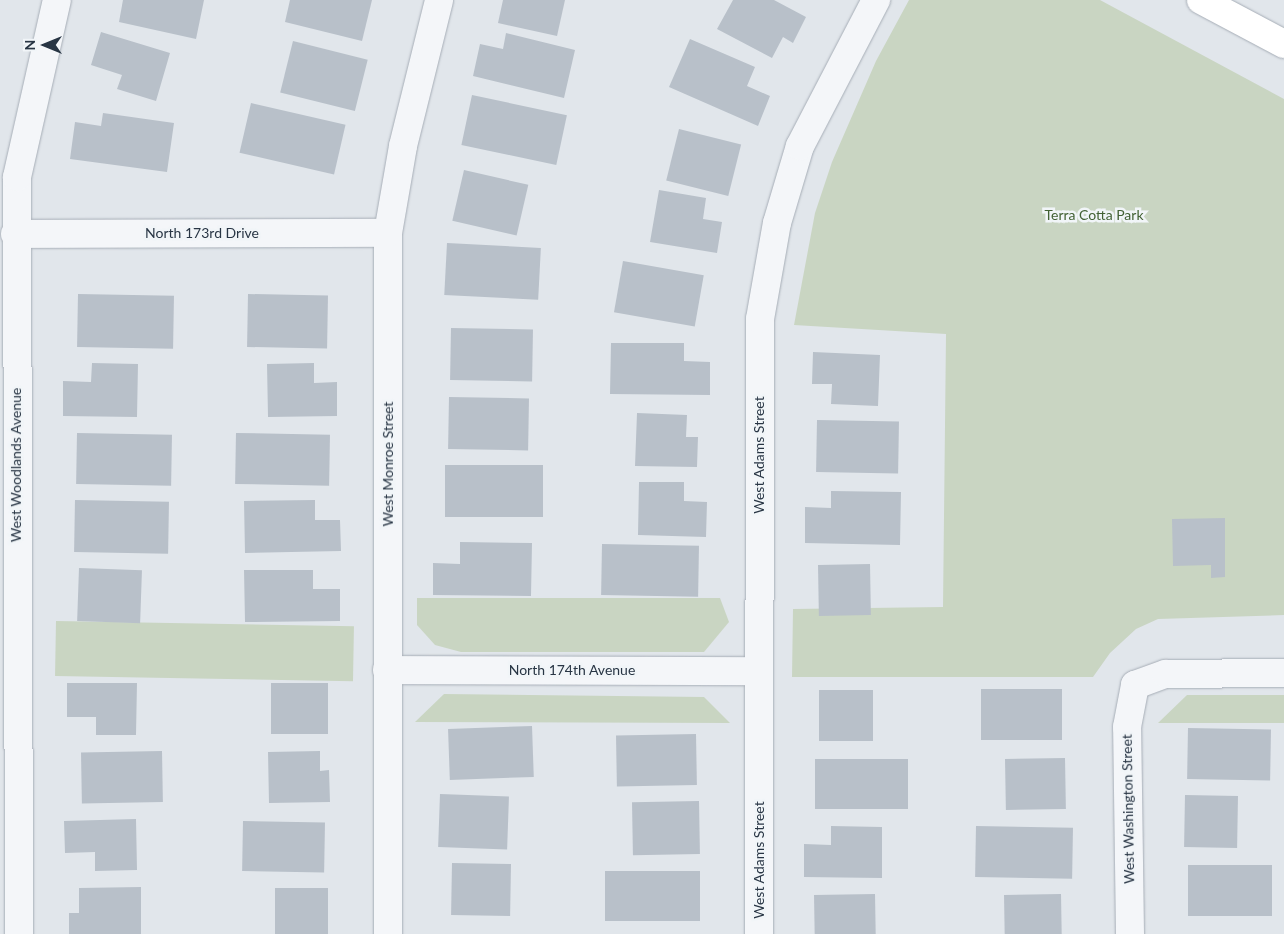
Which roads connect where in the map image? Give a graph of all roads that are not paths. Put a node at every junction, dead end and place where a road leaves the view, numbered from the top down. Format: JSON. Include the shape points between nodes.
{"nodes":[{"id":1,"x":57,"y":0,"type":"edge"},
{"id":2,"x":439,"y":0,"type":"edge"},
{"id":3,"x":876,"y":0,"type":"edge"},
{"id":4,"x":1201,"y":0,"type":"edge"},
{"id":5,"x":1284,"y":44,"type":"edge"},
{"id":6,"x":388,"y":233,"type":"junction"},
{"id":7,"x":15,"y":234,"type":"junction"},
{"id":8,"x":387,"y":670,"type":"junction"},
{"id":9,"x":758,"y":671,"type":"junction"},
{"id":10,"x":1284,"y":673,"type":"edge"},
{"id":11,"x":19,"y":934,"type":"edge"},
{"id":12,"x":388,"y":934,"type":"edge"},
{"id":13,"x":759,"y":934,"type":"edge"},
{"id":14,"x":1130,"y":934,"type":"edge"}],
"edges":[{"from":1,"to":7,"type":"street","name":"West Woodlands Avenue","via":[[17,177]]},
{"from":2,"to":6,"type":"street","name":"West Monroe Street","via":[[403,146]]},
{"from":3,"to":9,"type":"street","name":"West Adams Street","via":[[800,146],[777,223],[760,320]]},
{"from":4,"to":5,"type":"street"},
{"from":6,"to":7,"type":"street","name":"North 173rd Drive"},
{"from":6,"to":8,"type":"street","name":"West Monroe Street"},
{"from":7,"to":11,"type":"street","name":"West Woodlands Avenue"},
{"from":8,"to":9,"type":"street","name":"North 174th Avenue"},
{"from":8,"to":12,"type":"street","name":"West Monroe Street"},
{"from":9,"to":13,"type":"street","name":"West Adams Street"},
{"from":10,"to":14,"type":"street","name":"West Washington Street","via":[[1166,674],[1135,685],[1127,727]]}]}
